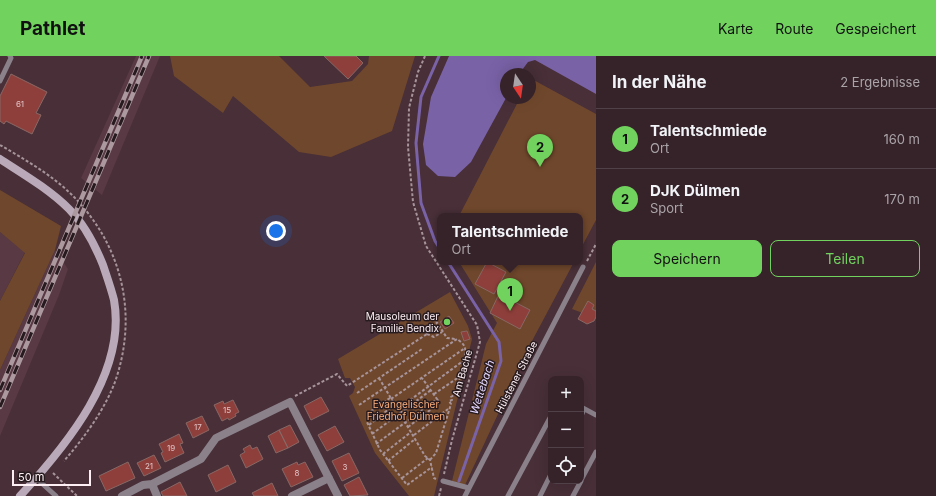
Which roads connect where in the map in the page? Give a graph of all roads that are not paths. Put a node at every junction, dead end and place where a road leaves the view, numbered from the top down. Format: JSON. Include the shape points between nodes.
{"nodes":[{"id":1,"x":10,"y":56,"type":"edge"},
{"id":2,"x":0,"y":81,"type":"edge"},
{"id":3,"x":0,"y":159,"type":"edge"},
{"id":4,"x":584,"y":267,"type":"road end"},
{"id":5,"x":584,"y":409,"type":"edge"},
{"id":6,"x":596,"y":415,"type":"edge"},
{"id":7,"x":548,"y":422,"type":"edge"},
{"id":8,"x":596,"y":452,"type":"edge"},
{"id":9,"x":584,"y":475,"type":"edge"},
{"id":10,"x":36,"y":478,"type":"junction"},
{"id":11,"x":329,"y":478,"type":"junction"},
{"id":12,"x":548,"y":480,"type":"edge"},
{"id":13,"x":443,"y":481,"type":"road end"},
{"id":14,"x":152,"y":484,"type":"junction"},
{"id":15,"x":579,"y":484,"type":"edge"},
{"id":16,"x":469,"y":488,"type":"junction"},
{"id":17,"x":20,"y":496,"type":"edge"},
{"id":18,"x":56,"y":496,"type":"edge"},
{"id":19,"x":122,"y":496,"type":"edge"},
{"id":20,"x":157,"y":496,"type":"edge"},
{"id":21,"x":292,"y":496,"type":"edge"},
{"id":22,"x":338,"y":496,"type":"edge"},
{"id":23,"x":465,"y":496,"type":"edge"},
{"id":24,"x":509,"y":496,"type":"edge"},
{"id":25,"x":540,"y":496,"type":"edge"},
{"id":26,"x":573,"y":496,"type":"edge"}],
"edges":[{"from":1,"to":2,"type":"lane"},
{"from":3,"to":10,"type":"street","via":[[40,185],[69,209],[97,248],[114,301],[113,344],[102,383],[77,426]]},
{"from":4,"to":16,"type":"lane","name":"Hülstener Straße"},
{"from":5,"to":6,"type":"lane"},
{"from":7,"to":24,"type":"lane"},
{"from":8,"to":9,"type":"lane"},
{"from":10,"to":17,"type":"street"},
{"from":10,"to":18,"type":"lane"},
{"from":11,"to":14,"type":"street","via":[[290,402],[216,438],[201,459]]},
{"from":11,"to":21,"type":"street"},
{"from":11,"to":22,"type":"street"},
{"from":12,"to":25,"type":"lane"},
{"from":13,"to":16,"type":"lane"},
{"from":14,"to":19,"type":"street","via":[[144,485]]},
{"from":14,"to":20,"type":"street"},
{"from":15,"to":26,"type":"lane"},
{"from":16,"to":23,"type":"lane","name":"Hülstener Straße"}]}
